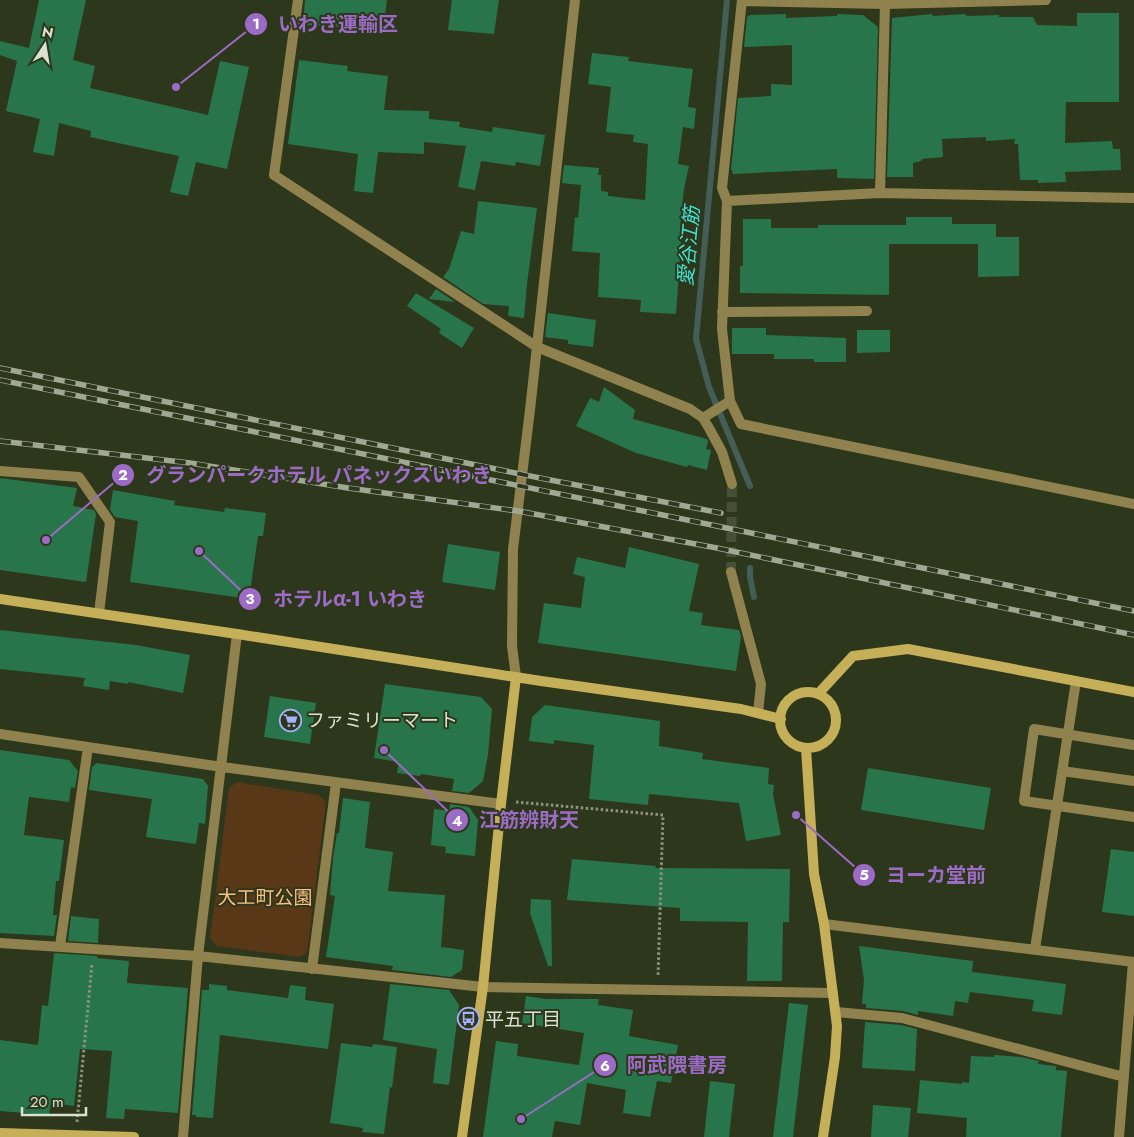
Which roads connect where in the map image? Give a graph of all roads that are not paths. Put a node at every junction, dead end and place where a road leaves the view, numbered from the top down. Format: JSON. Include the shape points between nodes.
{"nodes":[{"id":1,"x":298,"y":0,"type":"edge"},
{"id":2,"x":575,"y":0,"type":"edge"},
{"id":3,"x":1018,"y":0,"type":"edge"},
{"id":4,"x":1046,"y":0,"type":"edge"},
{"id":5,"x":742,"y":1,"type":"edge"},
{"id":6,"x":884,"y":4,"type":"junction"},
{"id":7,"x":880,"y":193,"type":"junction"},
{"id":8,"x":1134,"y":198,"type":"edge"},
{"id":9,"x":727,"y":201,"type":"junction"},
{"id":10,"x":866,"y":310,"type":"dead end"},
{"id":11,"x":722,"y":312,"type":"junction"},
{"id":12,"x":537,"y":348,"type":"junction"},
{"id":13,"x":726,"y":403,"type":"junction"},
{"id":14,"x":706,"y":415,"type":"junction"},
{"id":15,"x":0,"y":471,"type":"edge"},
{"id":16,"x":732,"y":484,"type":"tunnel mouth"},
{"id":17,"x":1134,"y":504,"type":"edge"},
{"id":18,"x":731,"y":572,"type":"tunnel mouth"},
{"id":19,"x":0,"y":599,"type":"edge"},
{"id":20,"x":99,"y":613,"type":"junction"},
{"id":21,"x":237,"y":634,"type":"junction"},
{"id":22,"x":516,"y":677,"type":"junction"},
{"id":23,"x":1076,"y":681,"type":"junction"},
{"id":24,"x":1134,"y":692,"type":"edge"},
{"id":25,"x":818,"y":694,"type":"junction"},
{"id":26,"x":758,"y":713,"type":"junction"},
{"id":27,"x":780,"y":719,"type":"junction"},
{"id":28,"x":0,"y":734,"type":"edge"},
{"id":29,"x":1068,"y":734,"type":"junction"},
{"id":30,"x":1134,"y":745,"type":"edge"},
{"id":31,"x":88,"y":747,"type":"junction"},
{"id":32,"x":806,"y":748,"type":"junction"},
{"id":33,"x":222,"y":767,"type":"junction"},
{"id":34,"x":1062,"y":771,"type":"junction"},
{"id":35,"x":1134,"y":782,"type":"edge"},
{"id":36,"x":336,"y":783,"type":"junction"},
{"id":37,"x":501,"y":804,"type":"junction"},
{"id":38,"x":1057,"y":806,"type":"junction"},
{"id":39,"x":1134,"y":817,"type":"edge"},
{"id":40,"x":824,"y":924,"type":"junction"},
{"id":41,"x":0,"y":943,"type":"edge"},
{"id":42,"x":60,"y":946,"type":"junction"},
{"id":43,"x":1036,"y":949,"type":"junction"},
{"id":44,"x":198,"y":956,"type":"junction"},
{"id":45,"x":1134,"y":962,"type":"edge"},
{"id":46,"x":312,"y":969,"type":"junction"},
{"id":47,"x":483,"y":986,"type":"junction"},
{"id":48,"x":834,"y":993,"type":"junction"},
{"id":49,"x":836,"y":1012,"type":"junction"},
{"id":50,"x":1124,"y":1077,"type":"junction"},
{"id":51,"x":0,"y":1133,"type":"edge"},
{"id":52,"x":134,"y":1137,"type":"edge"},
{"id":53,"x":183,"y":1137,"type":"edge"},
{"id":54,"x":462,"y":1137,"type":"edge"},
{"id":55,"x":823,"y":1137,"type":"edge"},
{"id":56,"x":1119,"y":1137,"type":"edge"}],
"edges":[{"from":1,"to":12,"type":"street","via":[[274,175]]},
{"from":2,"to":12,"type":"street"},
{"from":3,"to":4,"type":"street"},
{"from":3,"to":6,"type":"street"},
{"from":5,"to":6,"type":"street"},
{"from":5,"to":9,"type":"street","via":[[722,188]]},
{"from":6,"to":7,"type":"street"},
{"from":7,"to":8,"type":"street"},
{"from":7,"to":9,"type":"street"},
{"from":9,"to":11,"type":"street"},
{"from":10,"to":11,"type":"street"},
{"from":11,"to":13,"type":"street"},
{"from":12,"to":14,"type":"street"},
{"from":12,"to":22,"type":"street","via":[[512,549],[512,646]]},
{"from":13,"to":14,"type":"street"},
{"from":13,"to":17,"type":"street","via":[[741,424]]},
{"from":14,"to":16,"type":"street"},
{"from":15,"to":20,"type":"street","via":[[79,477],[110,522]]},
{"from":18,"to":26,"type":"street","via":[[761,684]]},
{"from":19,"to":20,"type":"street"},
{"from":20,"to":21,"type":"street"},
{"from":21,"to":22,"type":"street"},
{"from":21,"to":33,"type":"street"},
{"from":22,"to":26,"type":"street"},
{"from":22,"to":37,"type":"street"},
{"from":23,"to":24,"type":"street"},
{"from":23,"to":25,"type":"street","via":[[908,648],[853,656]]},
{"from":23,"to":29,"type":"street"},
{"from":25,"to":27,"type":"street","via":[[808,692],[791,698]]},
{"from":25,"to":32,"type":"street","via":[[833,706],[836,723],[834,732],[822,745]]},
{"from":26,"to":27,"type":"street"},
{"from":27,"to":32,"type":"street","via":[[783,733],[789,741]]},
{"from":28,"to":31,"type":"street"},
{"from":29,"to":30,"type":"street"},
{"from":29,"to":34,"type":"street"},
{"from":29,"to":38,"type":"street","via":[[1034,729],[1024,801]]},
{"from":31,"to":33,"type":"street"},
{"from":31,"to":42,"type":"street"},
{"from":32,"to":40,"type":"street","via":[[814,874]]},
{"from":33,"to":36,"type":"street"},
{"from":33,"to":44,"type":"street"},
{"from":34,"to":35,"type":"street"},
{"from":34,"to":38,"type":"street"},
{"from":36,"to":37,"type":"street"},
{"from":36,"to":46,"type":"street"},
{"from":37,"to":47,"type":"street"},
{"from":38,"to":39,"type":"street"},
{"from":38,"to":43,"type":"street"},
{"from":40,"to":43,"type":"street"},
{"from":40,"to":48,"type":"street"},
{"from":41,"to":42,"type":"street"},
{"from":42,"to":44,"type":"street"},
{"from":43,"to":45,"type":"street"},
{"from":44,"to":46,"type":"street"},
{"from":44,"to":53,"type":"street"},
{"from":45,"to":50,"type":"street"},
{"from":46,"to":47,"type":"street"},
{"from":47,"to":48,"type":"street"},
{"from":47,"to":54,"type":"street"},
{"from":48,"to":49,"type":"street"},
{"from":49,"to":50,"type":"street","via":[[902,1018]]},
{"from":49,"to":55,"type":"street","via":[[835,1057]]},
{"from":50,"to":56,"type":"street"},
{"from":51,"to":52,"type":"street"}]}
